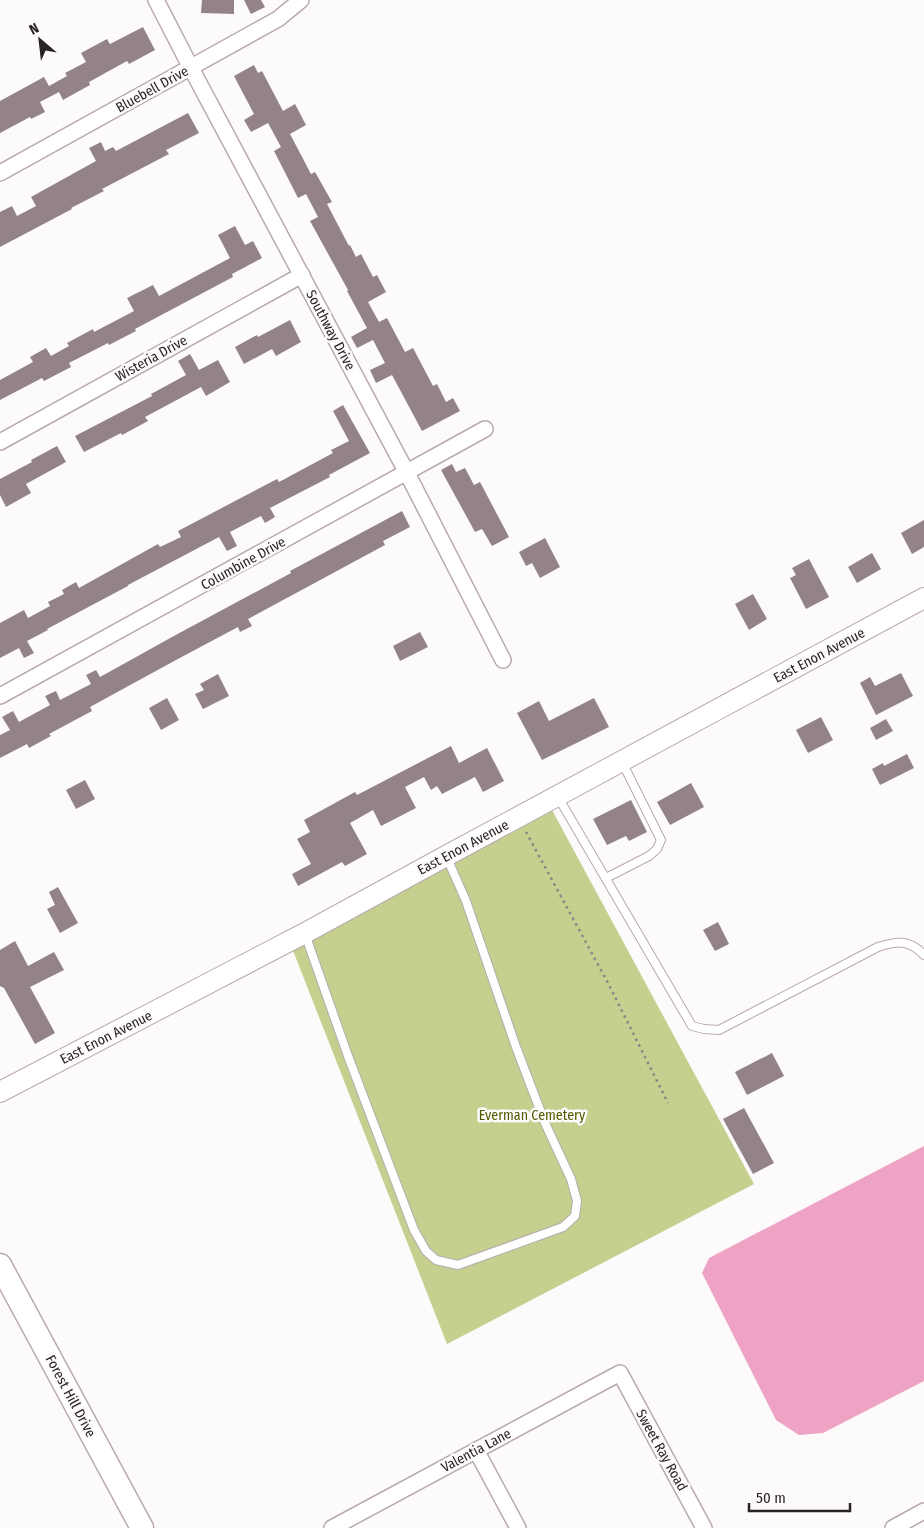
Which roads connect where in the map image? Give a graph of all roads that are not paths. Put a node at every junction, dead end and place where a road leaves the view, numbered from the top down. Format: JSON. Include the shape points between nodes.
{"nodes":[{"id":1,"x":156,"y":0,"type":"edge"},
{"id":2,"x":301,"y":0,"type":"edge"},
{"id":3,"x":191,"y":68,"type":"junction"},
{"id":4,"x":0,"y":173,"type":"edge"},
{"id":5,"x":302,"y":275,"type":"junction"},
{"id":6,"x":485,"y":429,"type":"dead end"},
{"id":7,"x":0,"y":442,"type":"edge"},
{"id":8,"x":407,"y":473,"type":"junction"},
{"id":9,"x":924,"y":598,"type":"edge"},
{"id":10,"x":503,"y":660,"type":"dead end"},
{"id":11,"x":0,"y":696,"type":"edge"},
{"id":12,"x":622,"y":762,"type":"junction"},
{"id":13,"x":558,"y":796,"type":"junction"},
{"id":14,"x":446,"y":856,"type":"junction"},
{"id":15,"x":606,"y":878,"type":"junction"},
{"id":16,"x":305,"y":934,"type":"junction"},
{"id":17,"x":924,"y":955,"type":"edge"},
{"id":18,"x":0,"y":1092,"type":"edge"},
{"id":19,"x":0,"y":1265,"type":"edge"},
{"id":20,"x":620,"y":1372,"type":"joint"},
{"id":21,"x":476,"y":1450,"type":"junction"},
{"id":22,"x":924,"y":1511,"type":"edge"},
{"id":23,"x":142,"y":1528,"type":"edge"},
{"id":24,"x":332,"y":1528,"type":"edge"},
{"id":25,"x":518,"y":1528,"type":"edge"},
{"id":26,"x":704,"y":1528,"type":"edge"},
{"id":27,"x":893,"y":1528,"type":"edge"}],
"edges":[{"from":1,"to":3,"type":"street","name":"Southway Drive"},
{"from":2,"to":3,"type":"street","name":"Bluebell Drive","via":[[278,19]]},
{"from":3,"to":4,"type":"street","name":"Bluebell Drive"},
{"from":3,"to":5,"type":"street","name":"Southway Drive"},
{"from":5,"to":7,"type":"street","name":"Wisteria Drive"},
{"from":5,"to":8,"type":"street","name":"Southway Drive"},
{"from":6,"to":8,"type":"street","name":"Columbine Drive"},
{"from":8,"to":10,"type":"street","name":"Southway Drive"},
{"from":8,"to":11,"type":"street","name":"Columbine Drive"},
{"from":9,"to":12,"type":"street","name":"East Enon Avenue"},
{"from":12,"to":13,"type":"street","name":"East Enon Avenue"},
{"from":12,"to":15,"type":"lane","via":[[661,840],[649,856]]},
{"from":13,"to":14,"type":"street","name":"East Enon Avenue"},
{"from":13,"to":15,"type":"lane"},
{"from":14,"to":16,"type":"street","name":"East Enon Avenue"},
{"from":14,"to":16,"type":"lane","via":[[466,901],[545,1123],[571,1179],[577,1201],[575,1216],[562,1227],[458,1264],[436,1260],[426,1251],[414,1230],[358,1084]]},
{"from":15,"to":17,"type":"lane","via":[[692,1026],[704,1029],[719,1030],[878,947],[896,942],[909,944]]},
{"from":16,"to":18,"type":"street","name":"East Enon Avenue"},
{"from":19,"to":23,"type":"main road","name":"Forest Hill Drive"},
{"from":20,"to":21,"type":"street","name":"Valentia Lane"},
{"from":20,"to":26,"type":"street","name":"Sweet Ray Road"},
{"from":21,"to":24,"type":"street","name":"Valentia Lane"},
{"from":21,"to":25,"type":"street"},
{"from":22,"to":27,"type":"street"}]}
